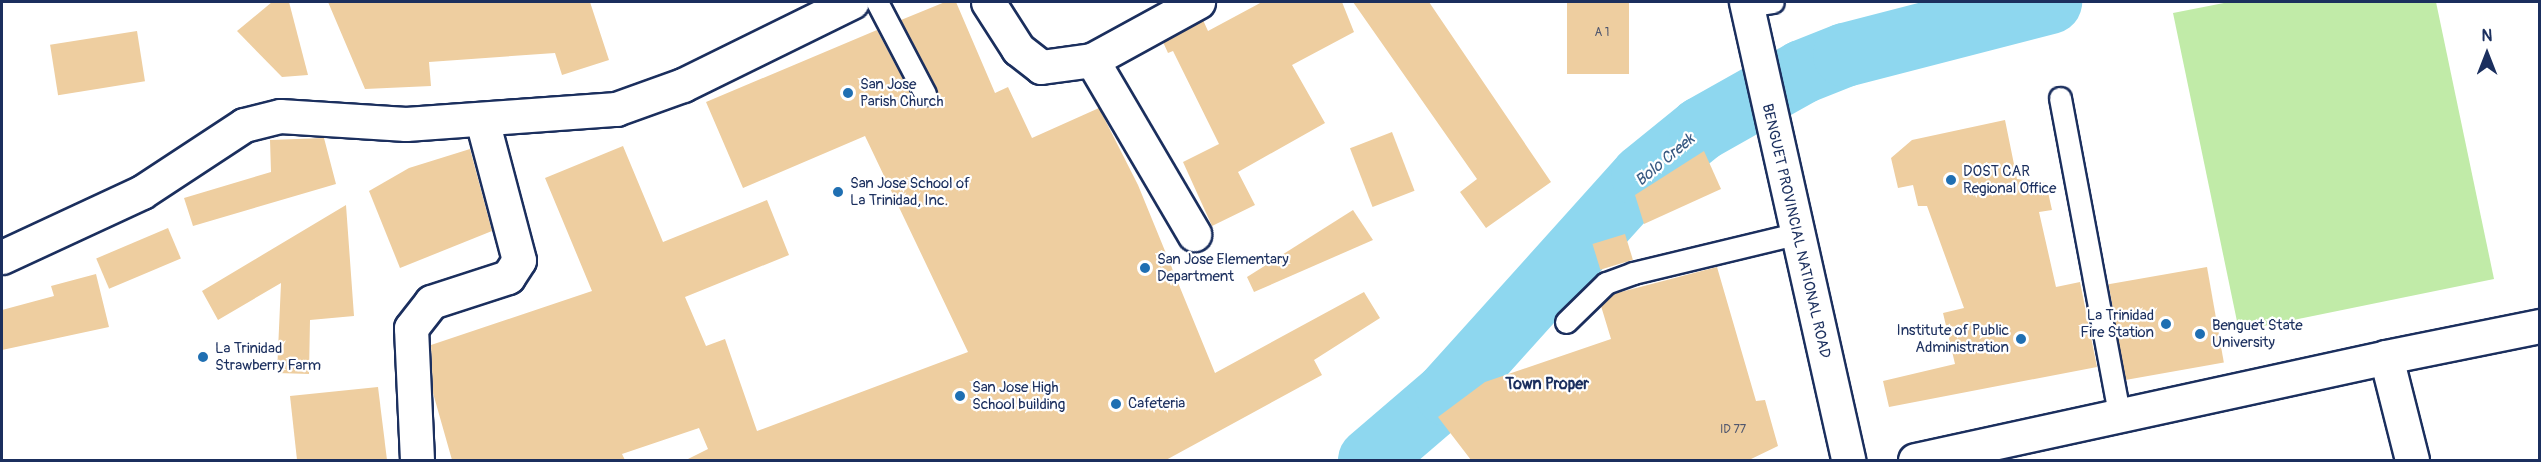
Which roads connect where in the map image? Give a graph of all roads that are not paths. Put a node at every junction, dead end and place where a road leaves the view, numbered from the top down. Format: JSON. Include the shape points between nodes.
{"nodes":[{"id":1,"x":852,"y":2,"type":"edge"},
{"id":2,"x":877,"y":2,"type":"edge"},
{"id":3,"x":988,"y":2,"type":"edge"},
{"id":4,"x":1198,"y":2,"type":"edge"},
{"id":5,"x":1754,"y":6,"type":"edge"},
{"id":6,"x":1092,"y":60,"type":"junction"},
{"id":7,"x":925,"y":94,"type":"dead end"},
{"id":8,"x":2060,"y":98,"type":"dead end"},
{"id":9,"x":482,"y":120,"type":"junction"},
{"id":10,"x":1194,"y":234,"type":"dead end"},
{"id":11,"x":1796,"y":234,"type":"junction"},
{"id":12,"x":2,"y":257,"type":"edge"},
{"id":13,"x":1566,"y":322,"type":"dead end"},
{"id":14,"x":2540,"y":326,"type":"edge"},
{"id":15,"x":2386,"y":357,"type":"junction"},
{"id":16,"x":2120,"y":418,"type":"junction"},
{"id":17,"x":417,"y":460,"type":"edge"},
{"id":18,"x":1848,"y":460,"type":"edge"},
{"id":19,"x":1915,"y":460,"type":"edge"},
{"id":20,"x":2412,"y":460,"type":"edge"}],
"edges":[{"from":1,"to":9,"type":"main road","via":[[683,85],[616,109]]},
{"from":2,"to":7,"type":"lane"},
{"from":3,"to":6,"type":"main road","via":[[1029,60],[1041,67]]},
{"from":4,"to":6,"type":"main road"},
{"from":5,"to":11,"type":"main road","name":"BENGUET PROVINCIAL NATIONAL ROAD","via":[[1776,146]]},
{"from":6,"to":10,"type":"main road"},
{"from":8,"to":16,"type":"lane"},
{"from":9,"to":12,"type":"main road","via":[[406,124],[280,116],[244,125],[142,192]]},
{"from":9,"to":17,"type":"main road","via":[[519,260],[508,277],[431,302],[411,328]]},
{"from":11,"to":13,"type":"lane","via":[[1615,280]]},
{"from":11,"to":18,"type":"main road","name":"BENGUET PROVINCIAL NATIONAL ROAD"},
{"from":14,"to":15,"type":"main road"},
{"from":15,"to":16,"type":"main road"},
{"from":15,"to":20,"type":"main road"},
{"from":16,"to":19,"type":"main road"}]}
